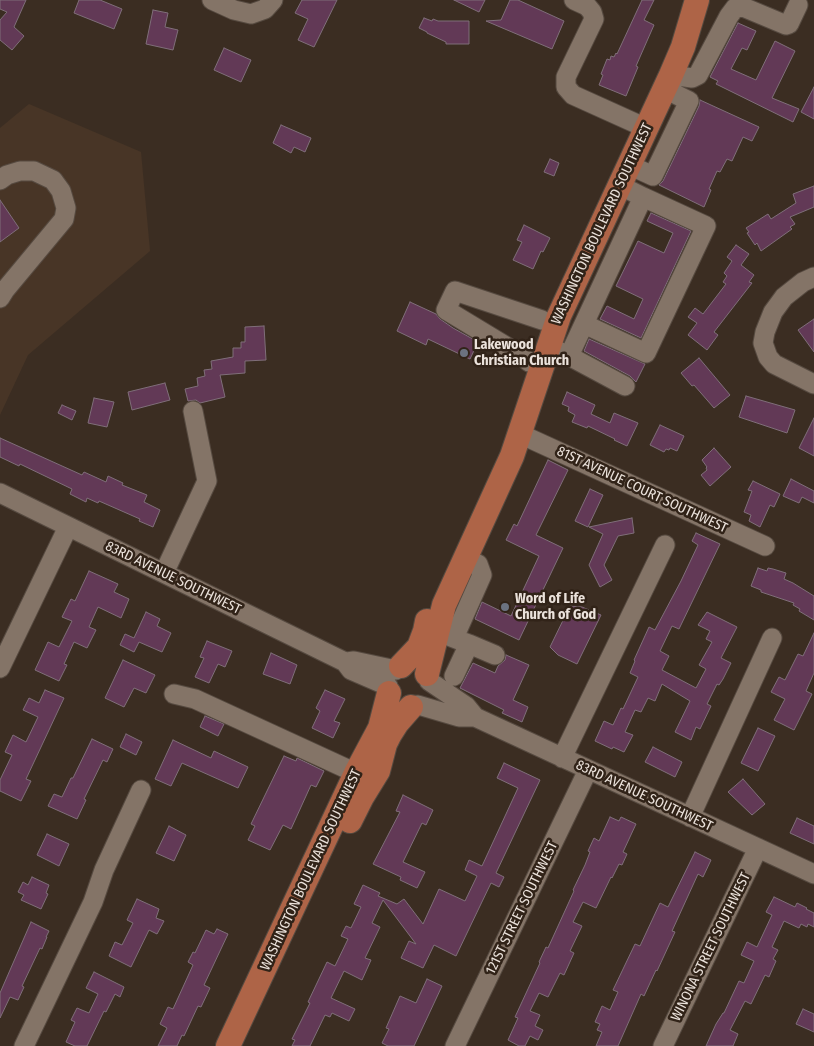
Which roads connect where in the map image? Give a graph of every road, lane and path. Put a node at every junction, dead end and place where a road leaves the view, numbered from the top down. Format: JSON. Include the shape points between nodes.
{"nodes":[{"id":1,"x":212,"y":0,"type":"edge"},
{"id":2,"x":273,"y":0,"type":"edge"},
{"id":3,"x":574,"y":0,"type":"edge"},
{"id":4,"x":684,"y":0,"type":"edge"},
{"id":5,"x":697,"y":0,"type":"edge"},
{"id":6,"x":800,"y":6,"type":"edge"},
{"id":7,"x":668,"y":82,"type":"junction"},
{"id":8,"x":635,"y":122,"type":"junction"},
{"id":9,"x":624,"y":175,"type":"junction"},
{"id":10,"x":0,"y":180,"type":"edge"},
{"id":11,"x":643,"y":197,"type":"junction"},
{"id":12,"x":814,"y":277,"type":"edge"},
{"id":13,"x":0,"y":298,"type":"edge"},
{"id":14,"x":542,"y":320,"type":"junction"},
{"id":15,"x":584,"y":324,"type":"junction"},
{"id":16,"x":558,"y":351,"type":"junction"},
{"id":17,"x":529,"y":362,"type":"junction"},
{"id":18,"x":814,"y":384,"type":"edge"},
{"id":19,"x":625,"y":386,"type":"dead end"},
{"id":20,"x":193,"y":411,"type":"dead end"},
{"id":21,"x":520,"y":434,"type":"junction"},
{"id":22,"x":0,"y":493,"type":"edge"},
{"id":23,"x":68,"y":527,"type":"junction"},
{"id":24,"x":665,"y":545,"type":"dead end"},
{"id":25,"x":765,"y":546,"type":"dead end"},
{"id":26,"x":164,"y":573,"type":"junction"},
{"id":27,"x":453,"y":638,"type":"junction"},
{"id":28,"x":772,"y":638,"type":"dead end"},
{"id":29,"x":495,"y":655,"type":"dead end"},
{"id":30,"x":0,"y":668,"type":"edge"},
{"id":31,"x":454,"y":676,"type":"dead end"},
{"id":32,"x":428,"y":678,"type":"junction"},
{"id":33,"x":393,"y":679,"type":"junction"},
{"id":34,"x":174,"y":694,"type":"dead end"},
{"id":35,"x":414,"y":706,"type":"junction"},
{"id":36,"x":475,"y":717,"type":"junction"},
{"id":37,"x":562,"y":758,"type":"junction"},
{"id":38,"x":588,"y":770,"type":"junction"},
{"id":39,"x":356,"y":773,"type":"junction"},
{"id":40,"x":140,"y":790,"type":"dead end"},
{"id":41,"x":690,"y":817,"type":"junction"},
{"id":42,"x":758,"y":848,"type":"junction"},
{"id":43,"x":814,"y":874,"type":"edge"},
{"id":44,"x":24,"y":1046,"type":"edge"},
{"id":45,"x":228,"y":1046,"type":"edge"},
{"id":46,"x":244,"y":1046,"type":"edge"},
{"id":47,"x":455,"y":1046,"type":"edge"},
{"id":48,"x":663,"y":1046,"type":"edge"}],
"edges":[{"from":1,"to":2,"type":"street","via":[[251,14]]},
{"from":3,"to":8,"type":"street","via":[[586,6],[594,19],[566,77],[566,87],[573,95]]},
{"from":4,"to":8,"type":"main road","name":"WASHINGTON BOULEVARD SOUTHWEST","via":[[677,29]]},
{"from":5,"to":7,"type":"main road","name":"WASHINGTON BOULEVARD SOUTHWEST"},
{"from":6,"to":7,"type":"street","via":[[786,25],[744,7],[735,8],[698,75]]},
{"from":7,"to":9,"type":"main road","name":"WASHINGTON BOULEVARD SOUTHWEST"},
{"from":8,"to":14,"type":"main road","name":"WASHINGTON BOULEVARD SOUTHWEST"},
{"from":9,"to":11,"type":"street"},
{"from":9,"to":16,"type":"main road","name":"WASHINGTON BOULEVARD SOUTHWEST","via":[[559,316]]},
{"from":10,"to":13,"type":"street","via":[[20,171],[34,171],[53,180],[61,191],[66,208],[64,219]]},
{"from":11,"to":15,"type":"street"},
{"from":11,"to":15,"type":"street","via":[[706,226],[646,353]]},
{"from":12,"to":18,"type":"street","via":[[784,297],[773,312],[763,343],[768,358],[774,364]]},
{"from":14,"to":17,"type":"main road","name":"WASHINGTON BOULEVARD SOUTHWEST"},
{"from":14,"to":17,"type":"street","via":[[455,291],[446,310]]},
{"from":15,"to":16,"type":"street"},
{"from":16,"to":19,"type":"street"},
{"from":16,"to":21,"type":"main road","name":"WASHINGTON BOULEVARD SOUTHWEST"},
{"from":17,"to":33,"type":"main road","name":"WASHINGTON BOULEVARD SOUTHWEST","via":[[499,453],[436,587],[419,647]]},
{"from":20,"to":26,"type":"street","via":[[207,481]]},
{"from":21,"to":25,"type":"street","name":"81ST AVENUE COURT SOUTHWEST"},
{"from":21,"to":27,"type":"main road","name":"WASHINGTON BOULEVARD SOUTHWEST","via":[[444,605]]},
{"from":22,"to":23,"type":"street","name":"83RD AVENUE SOUTHWEST"},
{"from":23,"to":26,"type":"street","name":"83RD AVENUE SOUTHWEST"},
{"from":23,"to":30,"type":"street"},
{"from":24,"to":37,"type":"street"},
{"from":26,"to":33,"type":"street","name":"83RD AVENUE SOUTHWEST","via":[[346,662],[354,661]]},
{"from":27,"to":29,"type":"street"},
{"from":27,"to":31,"type":"street"},
{"from":27,"to":32,"type":"main road","name":"WASHINGTON BOULEVARD SOUTHWEST"},
{"from":28,"to":41,"type":"street"},
{"from":32,"to":33,"type":"main road","via":[[415,666]]},
{"from":32,"to":35,"type":"main road","via":[[428,695]]},
{"from":32,"to":36,"type":"street","name":"83RD AVENUE SOUTHWEST","via":[[466,706]]},
{"from":33,"to":35,"type":"main road","via":[[391,698],[400,705]]},
{"from":33,"to":39,"type":"main road","name":"WASHINGTON BOULEVARD SOUTHWEST","via":[[380,728]]},
{"from":34,"to":39,"type":"street","via":[[195,698]]},
{"from":35,"to":36,"type":"street","name":"83RD AVENUE SOUTHWEST"},
{"from":35,"to":46,"type":"main road","name":"WASHINGTON BOULEVARD SOUTHWEST","via":[[397,723],[385,744],[378,770],[362,797]]},
{"from":36,"to":37,"type":"street","name":"83RD AVENUE SOUTHWEST"},
{"from":37,"to":38,"type":"street","name":"83RD AVENUE SOUTHWEST"},
{"from":38,"to":41,"type":"street","name":"83RD AVENUE SOUTHWEST"},
{"from":38,"to":47,"type":"street","name":"121ST STREET SOUTHWEST"},
{"from":39,"to":45,"type":"main road","name":"WASHINGTON BOULEVARD SOUTHWEST"},
{"from":40,"to":44,"type":"street","via":[[93,902]]},
{"from":41,"to":42,"type":"street","name":"83RD AVENUE SOUTHWEST"},
{"from":42,"to":43,"type":"street","name":"83RD AVENUE SOUTHWEST"},
{"from":42,"to":48,"type":"street","name":"WINONA STREET SOUTHWEST"}]}
